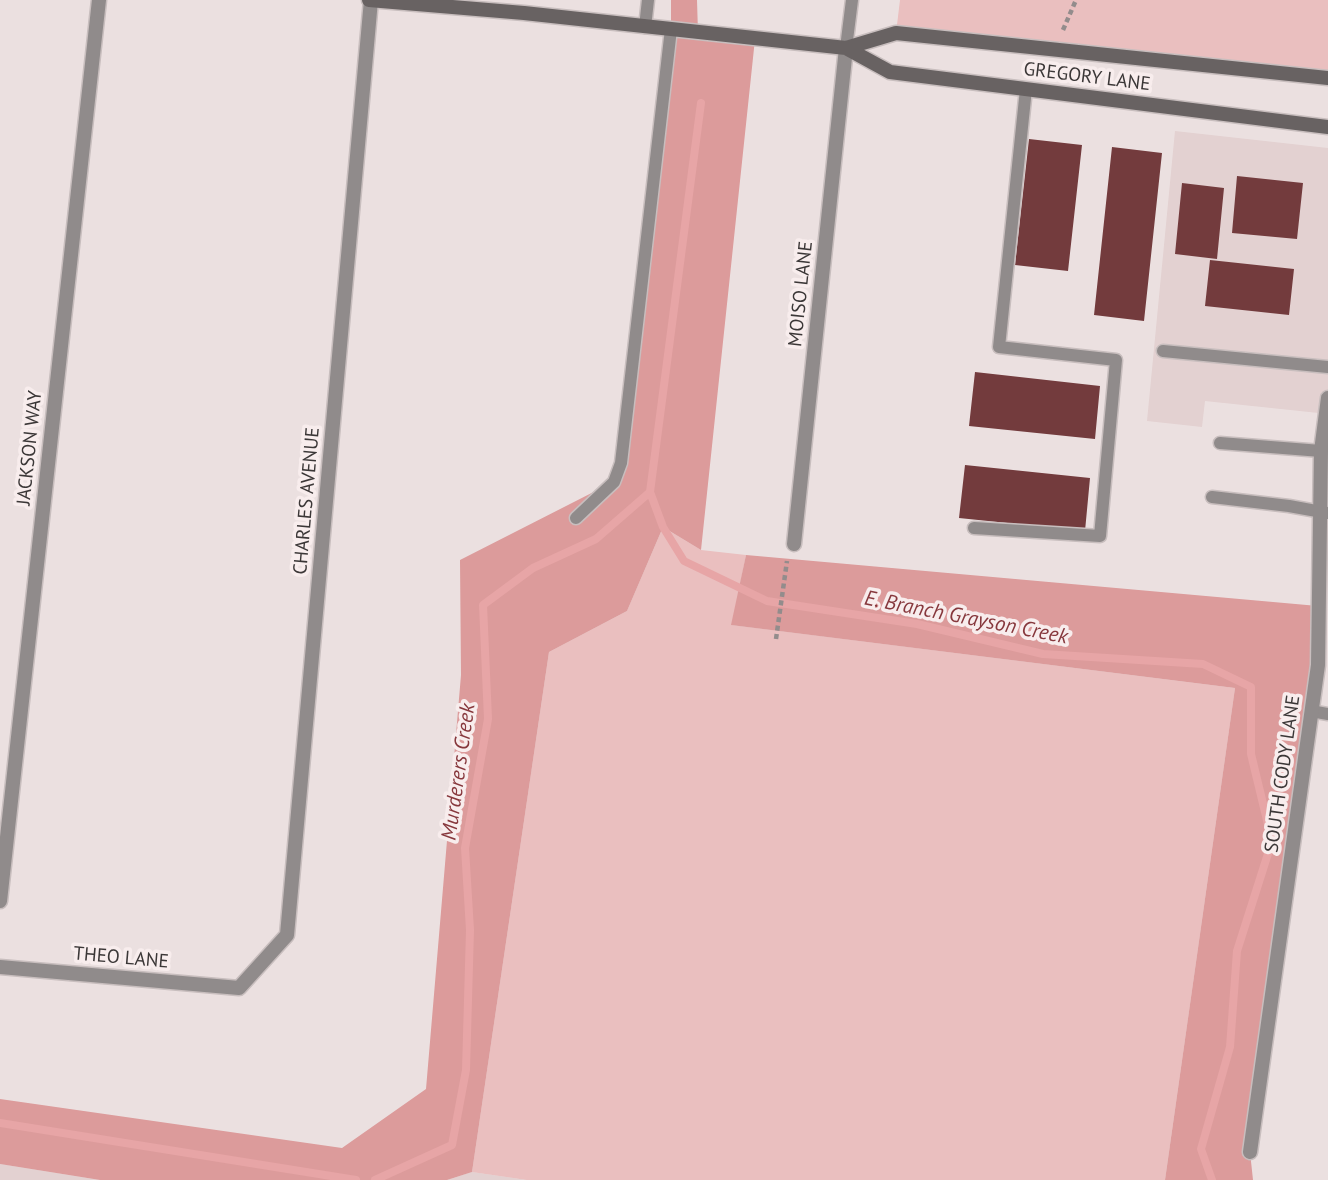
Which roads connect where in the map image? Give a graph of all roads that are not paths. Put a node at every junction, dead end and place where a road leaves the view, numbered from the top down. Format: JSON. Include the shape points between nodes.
{"nodes":[{"id":1,"x":99,"y":0,"type":"edge"},
{"id":2,"x":370,"y":0,"type":"edge"},
{"id":3,"x":648,"y":0,"type":"edge"},
{"id":4,"x":852,"y":0,"type":"edge"},
{"id":5,"x":645,"y":27,"type":"junction"},
{"id":6,"x":671,"y":29,"type":"junction"},
{"id":7,"x":846,"y":48,"type":"junction"},
{"id":8,"x":1328,"y":78,"type":"edge"},
{"id":9,"x":1026,"y":89,"type":"junction"},
{"id":10,"x":1328,"y":127,"type":"edge"},
{"id":11,"x":1163,"y":351,"type":"dead end"},
{"id":12,"x":1328,"y":367,"type":"edge"},
{"id":13,"x":1328,"y":398,"type":"edge"},
{"id":14,"x":1220,"y":443,"type":"dead end"},
{"id":15,"x":1321,"y":451,"type":"junction"},
{"id":16,"x":1212,"y":497,"type":"dead end"},
{"id":17,"x":1324,"y":512,"type":"edge"},
{"id":18,"x":576,"y":518,"type":"dead end"},
{"id":19,"x":974,"y":528,"type":"dead end"},
{"id":20,"x":794,"y":544,"type":"dead end"},
{"id":21,"x":1311,"y":712,"type":"junction"},
{"id":22,"x":1328,"y":714,"type":"edge"},
{"id":23,"x":0,"y":901,"type":"edge"},
{"id":24,"x":0,"y":967,"type":"edge"},
{"id":25,"x":239,"y":988,"type":"joint"},
{"id":26,"x":1250,"y":1152,"type":"dead end"}],
"edges":[{"from":1,"to":23,"type":"street","name":"JACKSON WAY"},
{"from":2,"to":5,"type":"main road","name":"GREGORY LANE"},
{"from":2,"to":25,"type":"street","name":"CHARLES AVENUE","via":[[287,935]]},
{"from":3,"to":5,"type":"lane"},
{"from":4,"to":7,"type":"lane"},
{"from":5,"to":6,"type":"main road","name":"GREGORY LANE"},
{"from":6,"to":7,"type":"main road","name":"GREGORY LANE"},
{"from":6,"to":18,"type":"lane","via":[[621,463],[614,482]]},
{"from":7,"to":8,"type":"main road","name":"GREGORY LANE","via":[[896,33]]},
{"from":7,"to":9,"type":"main road","name":"GREGORY LANE","via":[[890,72]]},
{"from":7,"to":20,"type":"street","name":"MOISO LANE"},
{"from":9,"to":10,"type":"main road","name":"GREGORY LANE"},
{"from":9,"to":19,"type":"lane","via":[[999,347],[1116,360],[1100,536]]},
{"from":11,"to":12,"type":"lane"},
{"from":13,"to":15,"type":"street","name":"SOUTH CODY LANE"},
{"from":14,"to":15,"type":"lane"},
{"from":15,"to":17,"type":"street","name":"SOUTH CODY LANE"},
{"from":16,"to":17,"type":"lane"},
{"from":17,"to":21,"type":"street","name":"SOUTH CODY LANE","via":[[1318,665]]},
{"from":21,"to":22,"type":"lane"},
{"from":21,"to":26,"type":"street","name":"SOUTH CODY LANE"},
{"from":24,"to":25,"type":"street","name":"THEO LANE"}]}
